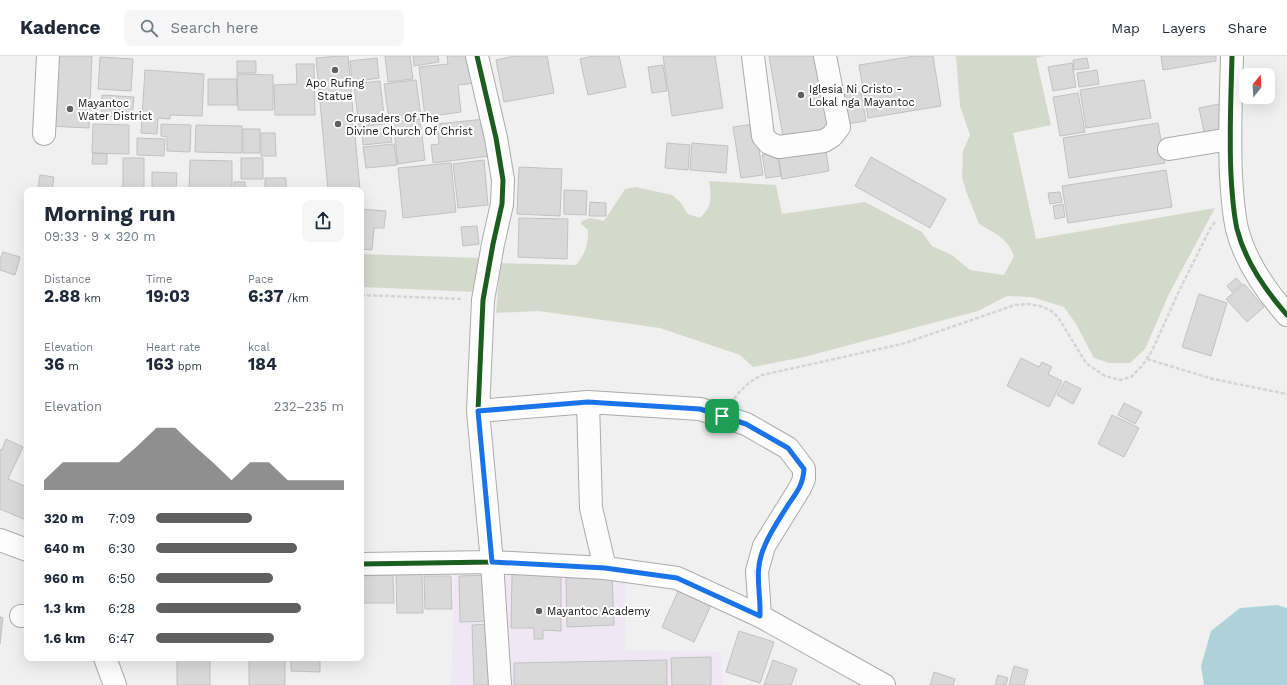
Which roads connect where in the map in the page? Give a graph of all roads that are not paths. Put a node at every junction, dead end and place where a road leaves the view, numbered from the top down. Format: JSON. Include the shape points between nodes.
{"nodes":[{"id":1,"x":48,"y":56,"type":"edge"},
{"id":2,"x":477,"y":56,"type":"edge"},
{"id":3,"x":753,"y":56,"type":"edge"},
{"id":4,"x":825,"y":56,"type":"edge"},
{"id":5,"x":1232,"y":56,"type":"edge"},
{"id":6,"x":44,"y":134,"type":"dead end"},
{"id":7,"x":1230,"y":139,"type":"junction"},
{"id":8,"x":1169,"y":149,"type":"dead end"},
{"id":9,"x":1287,"y":315,"type":"edge"},
{"id":10,"x":588,"y":402,"type":"junction"},
{"id":11,"x":478,"y":411,"type":"junction"},
{"id":12,"x":0,"y":540,"type":"edge"},
{"id":13,"x":24,"y":549,"type":"edge"},
{"id":14,"x":492,"y":562,"type":"junction"},
{"id":15,"x":364,"y":564,"type":"edge"},
{"id":16,"x":605,"y":568,"type":"junction"},
{"id":17,"x":760,"y":616,"type":"junction"},
{"id":18,"x":106,"y":661,"type":"edge"},
{"id":19,"x":115,"y":685,"type":"edge"},
{"id":20,"x":500,"y":685,"type":"edge"},
{"id":21,"x":884,"y":685,"type":"edge"}],
"edges":[{"from":1,"to":6,"type":"street"},
{"from":2,"to":11,"type":"street","via":[[503,180],[502,204],[483,300]]},
{"from":3,"to":4,"type":"street","via":[[763,136],[769,143],[779,147],[824,141],[839,127]]},
{"from":5,"to":7,"type":"street"},
{"from":7,"to":8,"type":"street"},
{"from":7,"to":9,"type":"street","via":[[1232,200],[1237,229],[1248,258],[1273,299]]},
{"from":10,"to":11,"type":"street"},
{"from":10,"to":16,"type":"street","via":[[591,508]]},
{"from":10,"to":17,"type":"street","via":[[700,409],[746,424],[788,448],[804,469],[804,479],[764,546],[757,571]]},
{"from":11,"to":14,"type":"street"},
{"from":12,"to":13,"type":"street"},
{"from":14,"to":15,"type":"street"},
{"from":14,"to":16,"type":"street"},
{"from":14,"to":20,"type":"street"},
{"from":16,"to":17,"type":"street","via":[[677,578]]},
{"from":17,"to":21,"type":"street"},
{"from":18,"to":19,"type":"street"}]}
